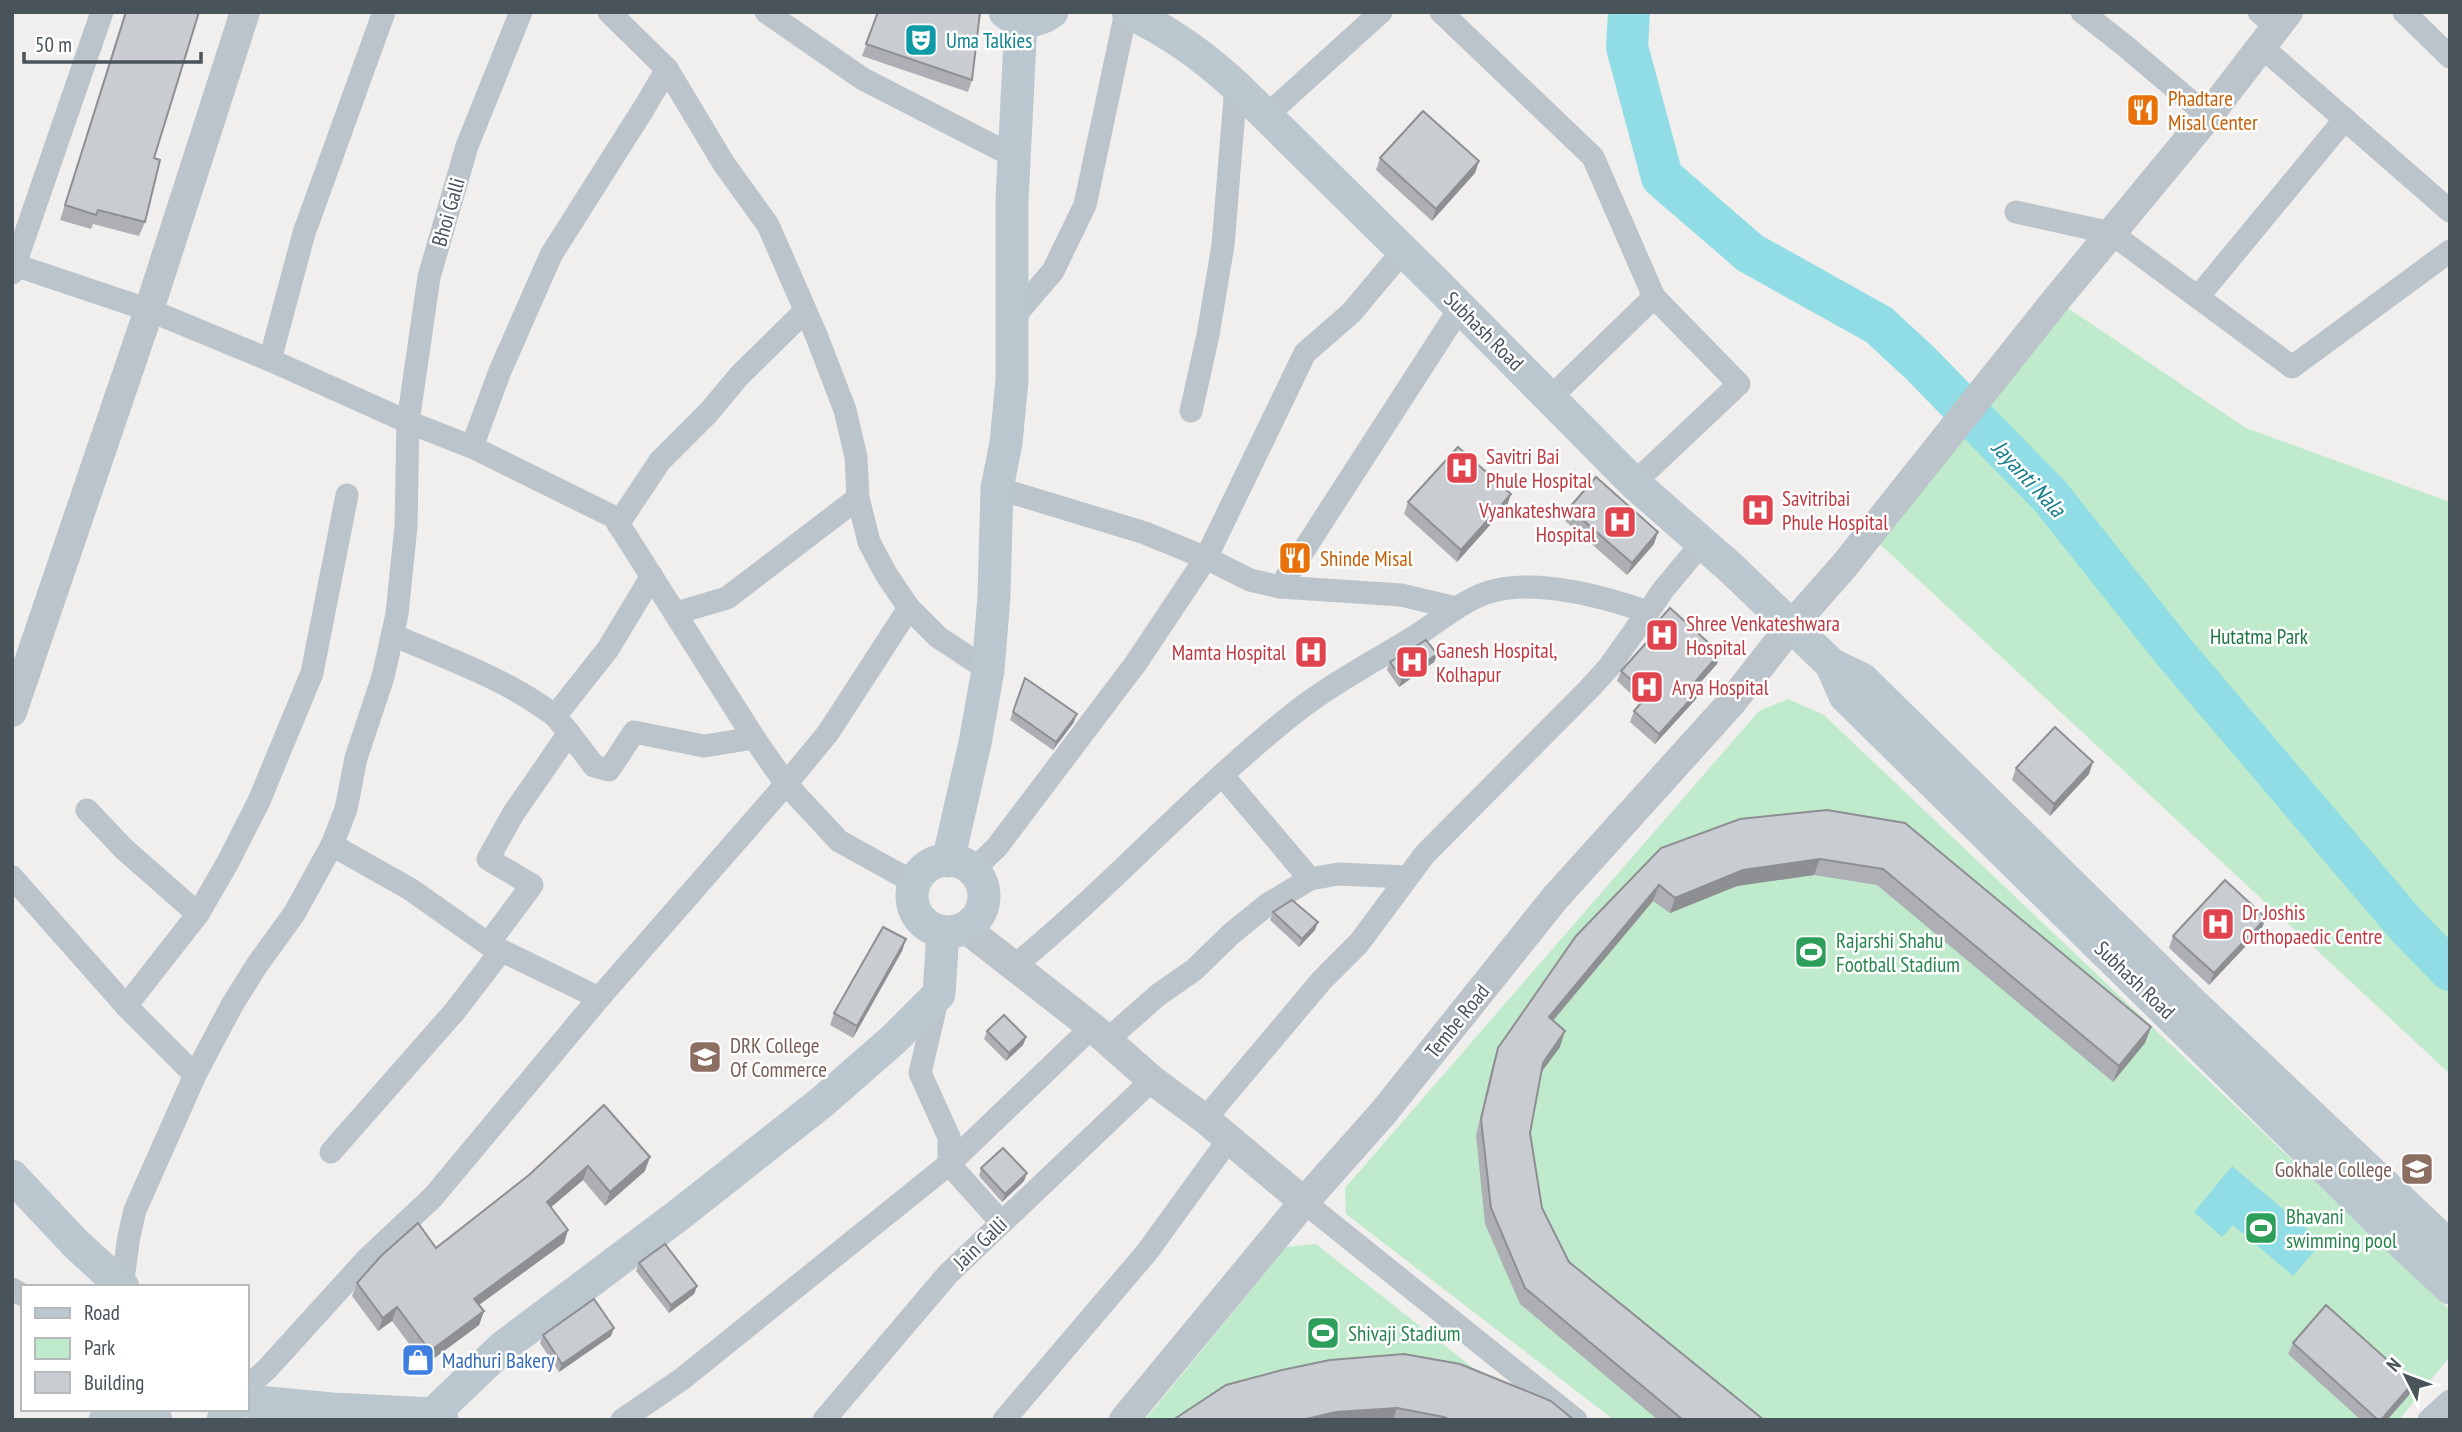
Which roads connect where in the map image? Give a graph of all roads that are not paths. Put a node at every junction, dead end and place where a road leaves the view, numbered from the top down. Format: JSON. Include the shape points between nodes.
{"nodes":[{"id":1,"x":102,"y":12,"type":"edge"},
{"id":2,"x":245,"y":12,"type":"edge"},
{"id":3,"x":384,"y":12,"type":"edge"},
{"id":4,"x":521,"y":12,"type":"edge"},
{"id":5,"x":610,"y":12,"type":"edge"},
{"id":6,"x":766,"y":12,"type":"edge"},
{"id":7,"x":1127,"y":12,"type":"edge"},
{"id":8,"x":1381,"y":12,"type":"edge"},
{"id":9,"x":1441,"y":12,"type":"edge"},
{"id":10,"x":2404,"y":12,"type":"edge"},
{"id":11,"x":2089,"y":14,"type":"edge"},
{"id":12,"x":1026,"y":15,"type":"edge"},
{"id":13,"x":2272,"y":24,"type":"edge"},
{"id":14,"x":2450,"y":57,"type":"edge"},
{"id":15,"x":667,"y":69,"type":"junction"},
{"id":16,"x":1236,"y":86,"type":"junction"},
{"id":17,"x":1266,"y":116,"type":"junction"},
{"id":18,"x":2208,"y":116,"type":"junction"},
{"id":19,"x":2345,"y":119,"type":"junction"},
{"id":20,"x":1014,"y":157,"type":"junction"},
{"id":21,"x":2450,"y":211,"type":"edge"},
{"id":22,"x":2016,"y":212,"type":"dead end"},
{"id":23,"x":2111,"y":233,"type":"junction"},
{"id":24,"x":1403,"y":251,"type":"junction"},
{"id":25,"x":2450,"y":251,"type":"edge"},
{"id":26,"x":13,"y":267,"type":"edge"},
{"id":27,"x":1654,"y":297,"type":"junction"},
{"id":28,"x":2199,"y":297,"type":"junction"},
{"id":29,"x":1460,"y":308,"type":"junction"},
{"id":30,"x":149,"y":310,"type":"junction"},
{"id":31,"x":806,"y":311,"type":"junction"},
{"id":32,"x":1013,"y":318,"type":"junction"},
{"id":33,"x":270,"y":360,"type":"junction"},
{"id":34,"x":1550,"y":398,"type":"junction"},
{"id":35,"x":1191,"y":411,"type":"dead end"},
{"id":36,"x":408,"y":422,"type":"junction"},
{"id":37,"x":472,"y":446,"type":"junction"},
{"id":38,"x":1634,"y":483,"type":"junction"},
{"id":39,"x":997,"y":488,"type":"junction"},
{"id":40,"x":347,"y":495,"type":"dead end"},
{"id":41,"x":858,"y":498,"type":"junction"},
{"id":42,"x":618,"y":524,"type":"junction"},
{"id":43,"x":1703,"y":542,"type":"junction"},
{"id":44,"x":1206,"y":558,"type":"junction"},
{"id":45,"x":652,"y":576,"type":"junction"},
{"id":46,"x":1280,"y":587,"type":"junction"},
{"id":47,"x":909,"y":608,"type":"junction"},
{"id":48,"x":1456,"y":608,"type":"junction"},
{"id":49,"x":676,"y":612,"type":"junction"},
{"id":50,"x":1648,"y":612,"type":"junction"},
{"id":51,"x":1792,"y":625,"type":"junction"},
{"id":52,"x":393,"y":635,"type":"junction"},
{"id":53,"x":1831,"y":664,"type":"junction"},
{"id":54,"x":988,"y":670,"type":"junction"},
{"id":55,"x":12,"y":712,"type":"edge"},
{"id":56,"x":562,"y":724,"type":"junction"},
{"id":57,"x":754,"y":738,"type":"junction"},
{"id":58,"x":1223,"y":776,"type":"junction"},
{"id":59,"x":786,"y":784,"type":"junction"},
{"id":60,"x":87,"y":810,"type":"dead end"},
{"id":61,"x":332,"y":845,"type":"junction"},
{"id":62,"x":960,"y":865,"type":"junction"},
{"id":63,"x":12,"y":877,"type":"edge"},
{"id":64,"x":1407,"y":877,"type":"junction"},
{"id":65,"x":1310,"y":879,"type":"junction"},
{"id":66,"x":915,"y":883,"type":"junction"},
{"id":67,"x":198,"y":914,"type":"junction"},
{"id":68,"x":954,"y":930,"type":"junction"},
{"id":69,"x":494,"y":947,"type":"junction"},
{"id":70,"x":1013,"y":967,"type":"junction"},
{"id":71,"x":939,"y":994,"type":"junction"},
{"id":72,"x":599,"y":998,"type":"junction"},
{"id":73,"x":126,"y":1006,"type":"junction"},
{"id":74,"x":1099,"y":1034,"type":"junction"},
{"id":75,"x":195,"y":1075,"type":"junction"},
{"id":76,"x":1152,"y":1080,"type":"junction"},
{"id":77,"x":1205,"y":1119,"type":"junction"},
{"id":78,"x":1229,"y":1139,"type":"junction"},
{"id":79,"x":331,"y":1152,"type":"dead end"},
{"id":80,"x":948,"y":1164,"type":"junction"},
{"id":81,"x":12,"y":1176,"type":"edge"},
{"id":82,"x":1304,"y":1202,"type":"junction"},
{"id":83,"x":1001,"y":1222,"type":"junction"},
{"id":84,"x":2450,"y":1247,"type":"edge"},
{"id":85,"x":121,"y":1285,"type":"edge"},
{"id":86,"x":122,"y":1285,"type":"edge"},
{"id":87,"x":2450,"y":1288,"type":"edge"},
{"id":88,"x":248,"y":1386,"type":"edge"},
{"id":89,"x":248,"y":1401,"type":"edge"},
{"id":90,"x":2450,"y":1401,"type":"edge"},
{"id":91,"x":437,"y":1417,"type":"edge"},
{"id":92,"x":622,"y":1420,"type":"edge"},
{"id":93,"x":824,"y":1420,"type":"edge"},
{"id":94,"x":1004,"y":1420,"type":"edge"},
{"id":95,"x":1124,"y":1420,"type":"edge"},
{"id":96,"x":1576,"y":1420,"type":"edge"},
{"id":97,"x":2429,"y":1420,"type":"edge"}],
"edges":[{"from":1,"to":26,"type":"street"},
{"from":2,"to":30,"type":"street"},
{"from":3,"to":33,"type":"street","via":[[303,233]]},
{"from":4,"to":36,"type":"street","name":"Bhoi Galli","via":[[467,146],[429,277]]},
{"from":5,"to":15,"type":"street"},
{"from":6,"to":20,"type":"street","via":[[863,79]]},
{"from":7,"to":16,"type":"main road","name":"Subhash Road","via":[[1203,55]]},
{"from":7,"to":32,"type":"street","via":[[1085,205],[1053,271]]},
{"from":8,"to":17,"type":"street"},
{"from":9,"to":27,"type":"street","via":[[1593,157]]},
{"from":10,"to":14,"type":"street"},
{"from":11,"to":18,"type":"street"},
{"from":12,"to":20,"type":"main road"},
{"from":13,"to":18,"type":"street","name":"Tembe Road"},
{"from":13,"to":19,"type":"street"},
{"from":15,"to":31,"type":"street","via":[[724,164],[768,225]]},
{"from":15,"to":37,"type":"street","via":[[551,255]]},
{"from":16,"to":17,"type":"main road","name":"Subhash Road"},
{"from":16,"to":35,"type":"street","via":[[1223,245]]},
{"from":17,"to":24,"type":"main road","name":"Subhash Road"},
{"from":18,"to":23,"type":"street","name":"Tembe Road"},
{"from":19,"to":21,"type":"street"},
{"from":19,"to":28,"type":"street"},
{"from":20,"to":32,"type":"main road"},
{"from":22,"to":23,"type":"street"},
{"from":23,"to":28,"type":"street"},
{"from":23,"to":51,"type":"street","name":"Tembe Road"},
{"from":24,"to":29,"type":"main road","name":"Subhash Road"},
{"from":24,"to":44,"type":"street","via":[[1351,313],[1305,353]]},
{"from":25,"to":28,"type":"street","via":[[2292,367]]},
{"from":26,"to":30,"type":"street"},
{"from":27,"to":34,"type":"street"},
{"from":27,"to":38,"type":"street","via":[[1739,384]]},
{"from":29,"to":34,"type":"main road","name":"Subhash Road"},
{"from":29,"to":46,"type":"street"},
{"from":30,"to":33,"type":"street"},
{"from":30,"to":55,"type":"street"},
{"from":31,"to":41,"type":"street","via":[[845,410],[856,457]]},
{"from":31,"to":42,"type":"street","via":[[660,461]]},
{"from":32,"to":39,"type":"main road","via":[[1012,380]]},
{"from":33,"to":36,"type":"street"},
{"from":34,"to":38,"type":"main road","name":"Subhash Road"},
{"from":36,"to":37,"type":"street"},
{"from":36,"to":52,"type":"street","name":"Bhoi Galli","via":[[406,526]]},
{"from":37,"to":42,"type":"street","via":[[614,517]]},
{"from":38,"to":43,"type":"main road","name":"Subhash Road"},
{"from":39,"to":44,"type":"street","via":[[1103,519]]},
{"from":39,"to":54,"type":"main road"},
{"from":40,"to":67,"type":"street","via":[[312,673],[259,801]]},
{"from":41,"to":47,"type":"street","via":[[869,542]]},
{"from":41,"to":49,"type":"street","via":[[727,597]]},
{"from":42,"to":45,"type":"street"},
{"from":43,"to":50,"type":"street"},
{"from":43,"to":51,"type":"main road","name":"Subhash Road"},
{"from":44,"to":46,"type":"street","via":[[1250,580]]},
{"from":44,"to":62,"type":"street","via":[[1136,663],[998,847]]},
{"from":45,"to":49,"type":"street"},
{"from":45,"to":56,"type":"street"},
{"from":46,"to":48,"type":"street","via":[[1401,595]]},
{"from":47,"to":54,"type":"street","via":[[938,638]]},
{"from":47,"to":59,"type":"street","via":[[828,733]]},
{"from":48,"to":50,"type":"street","via":[[1496,590],[1532,587],[1558,588]]},
{"from":48,"to":58,"type":"street","via":[[1337,682]]},
{"from":49,"to":57,"type":"street"},
{"from":50,"to":64,"type":"street","via":[[1589,689]]},
{"from":51,"to":53,"type":"main road","name":"Subhash Road"},
{"from":51,"to":82,"type":"street","name":"Tembe Road","via":[[1731,703],[1555,898],[1384,1113]]},
{"from":52,"to":56,"type":"street","via":[[503,683],[535,700]]},
{"from":52,"to":61,"type":"street","name":"Bhoi Galli"},
{"from":53,"to":84,"type":"main road","name":"Subhash Road","via":[[1862,679],[2193,1004]]},
{"from":53,"to":87,"type":"main road","name":"Subhash Road","via":[[1845,696]]},
{"from":54,"to":62,"type":"main road"},
{"from":56,"to":57,"type":"street","via":[[594,766],[609,770],[634,732],[704,746]]},
{"from":56,"to":69,"type":"street","via":[[488,859],[532,886]]},
{"from":57,"to":59,"type":"street"},
{"from":58,"to":65,"type":"street"},
{"from":58,"to":70,"type":"street"},
{"from":59,"to":66,"type":"street","via":[[839,841]]},
{"from":59,"to":72,"type":"street"},
{"from":60,"to":67,"type":"street"},
{"from":61,"to":69,"type":"street","via":[[410,889]]},
{"from":61,"to":75,"type":"street","name":"Bhoi Galli","via":[[294,914],[232,1005]]},
{"from":62,"to":66,"type":"main road","via":[[928,867]]},
{"from":62,"to":68,"type":"main road","via":[[983,887],[983,906],[979,915]]},
{"from":63,"to":73,"type":"street"},
{"from":64,"to":65,"type":"street","via":[[1338,874]]},
{"from":64,"to":77,"type":"street","via":[[1359,943]]},
{"from":65,"to":74,"type":"street","via":[[1268,904],[1194,970]]},
{"from":66,"to":68,"type":"main road","via":[[912,894],[917,915],[933,929]]},
{"from":67,"to":73,"type":"street"},
{"from":68,"to":70,"type":"street"},
{"from":68,"to":71,"type":"main road"},
{"from":69,"to":72,"type":"street"},
{"from":69,"to":79,"type":"street","via":[[455,1011]]},
{"from":70,"to":74,"type":"street"},
{"from":71,"to":80,"type":"street","via":[[920,1073],[949,1137]]},
{"from":71,"to":91,"type":"main road","via":[[822,1102],[503,1347]]},
{"from":72,"to":88,"type":"street","via":[[433,1197],[366,1260]]},
{"from":73,"to":75,"type":"street"},
{"from":74,"to":76,"type":"street"},
{"from":74,"to":80,"type":"street"},
{"from":75,"to":86,"type":"street","name":"Bhoi Galli","via":[[135,1210]]},
{"from":76,"to":77,"type":"street"},
{"from":76,"to":83,"type":"street","name":"Jain Galli"},
{"from":77,"to":78,"type":"street"},
{"from":78,"to":82,"type":"street"},
{"from":78,"to":94,"type":"street","via":[[1147,1252]]},
{"from":80,"to":83,"type":"street"},
{"from":80,"to":92,"type":"street","via":[[682,1379]]},
{"from":81,"to":85,"type":"main road"},
{"from":82,"to":95,"type":"street","name":"Tembe Road"},
{"from":82,"to":96,"type":"street"},
{"from":83,"to":93,"type":"street","name":"Jain Galli","via":[[948,1274]]},
{"from":89,"to":91,"type":"main road"},
{"from":90,"to":97,"type":"street"}]}
